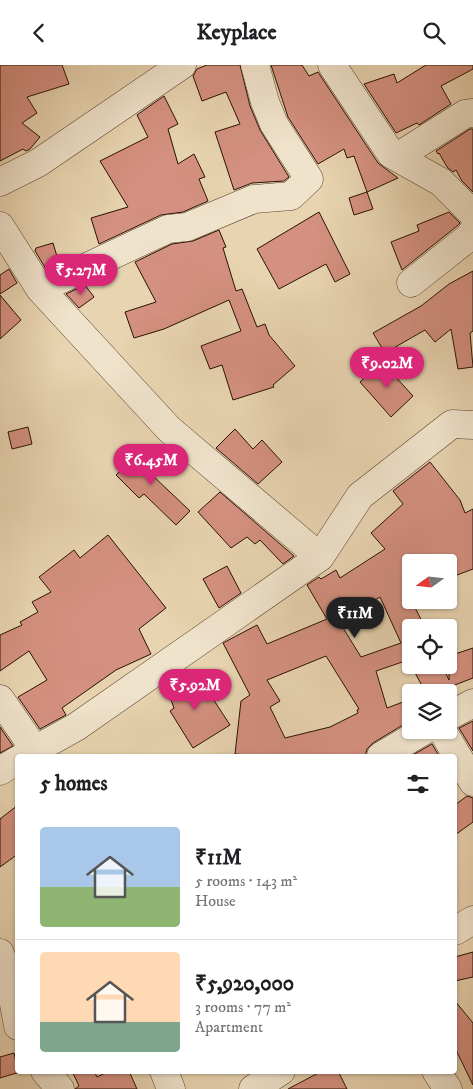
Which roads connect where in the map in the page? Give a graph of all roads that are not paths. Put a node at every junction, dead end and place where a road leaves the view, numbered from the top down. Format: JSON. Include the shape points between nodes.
{"nodes":[{"id":1,"x":182,"y":65,"type":"edge"},
{"id":2,"x":254,"y":65,"type":"edge"},
{"id":3,"x":332,"y":65,"type":"edge"},
{"id":4,"x":473,"y":113,"type":"edge"},
{"id":5,"x":397,"y":157,"type":"junction"},
{"id":6,"x":0,"y":182,"type":"edge"},
{"id":7,"x":473,"y":214,"type":"edge"},
{"id":8,"x":0,"y":226,"type":"edge"},
{"id":9,"x":473,"y":231,"type":"edge"},
{"id":10,"x":411,"y":283,"type":"dead end"},
{"id":11,"x":40,"y":289,"type":"junction"},
{"id":12,"x":473,"y":425,"type":"edge"},
{"id":13,"x":320,"y":557,"type":"junction"},
{"id":14,"x":0,"y":699,"type":"edge"},
{"id":15,"x":473,"y":703,"type":"edge"},
{"id":16,"x":457,"y":712,"type":"edge"},
{"id":17,"x":410,"y":739,"type":"edge"},
{"id":18,"x":447,"y":739,"type":"edge"},
{"id":19,"x":25,"y":754,"type":"edge"},
{"id":20,"x":27,"y":754,"type":"edge"},
{"id":21,"x":384,"y":754,"type":"edge"},
{"id":22,"x":456,"y":754,"type":"edge"},
{"id":23,"x":457,"y":755,"type":"edge"},
{"id":24,"x":15,"y":761,"type":"edge"},
{"id":25,"x":0,"y":771,"type":"edge"},
{"id":26,"x":473,"y":782,"type":"edge"},
{"id":27,"x":473,"y":920,"type":"edge"},
{"id":28,"x":457,"y":930,"type":"edge"},
{"id":29,"x":0,"y":953,"type":"edge"},
{"id":30,"x":15,"y":1010,"type":"edge"},
{"id":31,"x":48,"y":1074,"type":"edge"},
{"id":32,"x":165,"y":1074,"type":"edge"},
{"id":33,"x":276,"y":1074,"type":"edge"},
{"id":34,"x":438,"y":1074,"type":"edge"},
{"id":35,"x":60,"y":1089,"type":"edge"},
{"id":36,"x":171,"y":1089,"type":"edge"},
{"id":37,"x":253,"y":1089,"type":"edge"},
{"id":38,"x":448,"y":1089,"type":"edge"}],
"edges":[{"from":1,"to":6,"type":"street","via":[[38,163]]},
{"from":2,"to":11,"type":"street","via":[[274,124],[309,179],[291,196],[254,199],[187,227],[168,229]]},
{"from":3,"to":5,"type":"street","via":[[391,154]]},
{"from":4,"to":5,"type":"street","via":[[465,114]]},
{"from":5,"to":7,"type":"street","via":[[441,182]]},
{"from":8,"to":11,"type":"street"},
{"from":9,"to":10,"type":"street"},
{"from":11,"to":13,"type":"street","via":[[169,429]]},
{"from":12,"to":13,"type":"street","via":[[452,424],[360,496]]},
{"from":13,"to":20,"type":"street","via":[[76,727]]},
{"from":14,"to":19,"type":"street"},
{"from":15,"to":16,"type":"street"},
{"from":17,"to":21,"type":"street"},
{"from":18,"to":22,"type":"street"},
{"from":23,"to":26,"type":"street"},
{"from":24,"to":25,"type":"street"},
{"from":27,"to":28,"type":"street"},
{"from":29,"to":30,"type":"street","via":[[10,981]]},
{"from":31,"to":35,"type":"street"},
{"from":32,"to":36,"type":"street"},
{"from":33,"to":37,"type":"street"},
{"from":34,"to":38,"type":"street"}]}
